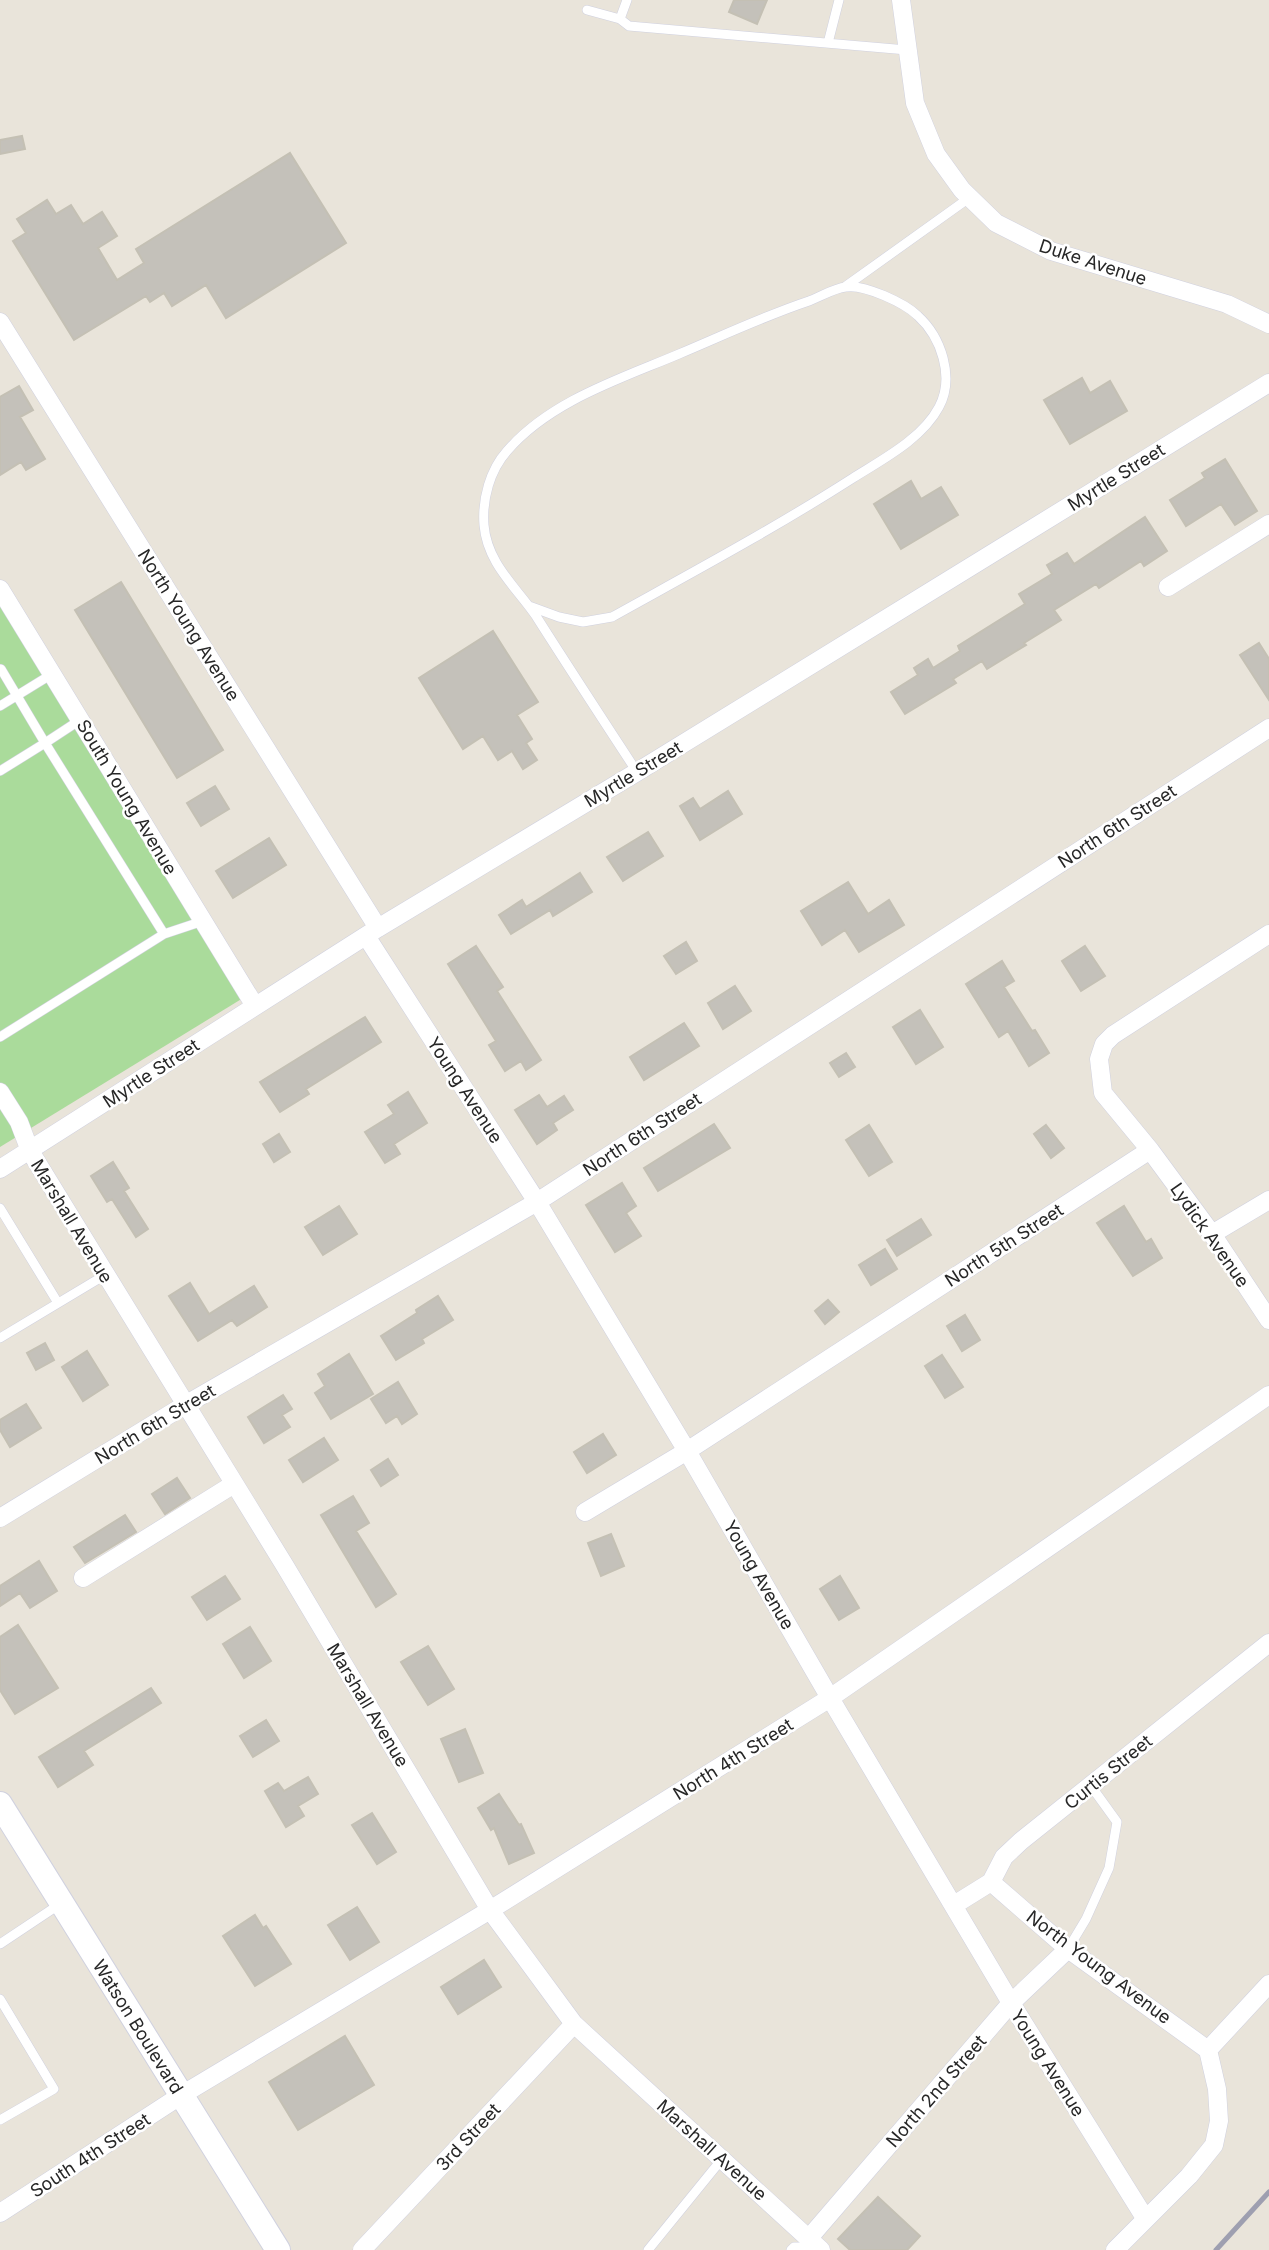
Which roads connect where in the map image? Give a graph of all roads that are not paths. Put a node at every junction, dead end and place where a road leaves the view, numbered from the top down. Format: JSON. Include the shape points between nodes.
{"nodes":[{"id":1,"x":626,"y":0,"type":"edge"},
{"id":2,"x":839,"y":0,"type":"edge"},
{"id":3,"x":901,"y":0,"type":"edge"},
{"id":4,"x":587,"y":10,"type":"dead end"},
{"id":5,"x":620,"y":19,"type":"junction"},
{"id":6,"x":828,"y":43,"type":"junction"},
{"id":7,"x":907,"y":50,"type":"junction"},
{"id":8,"x":969,"y":198,"type":"junction"},
{"id":9,"x":846,"y":286,"type":"junction"},
{"id":10,"x":0,"y":322,"type":"edge"},
{"id":11,"x":1269,"y":324,"type":"edge"},
{"id":12,"x":1269,"y":383,"type":"edge"},
{"id":13,"x":1269,"y":524,"type":"edge"},
{"id":14,"x":1168,"y":587,"type":"dead end"},
{"id":15,"x":0,"y":589,"type":"edge"},
{"id":16,"x":529,"y":606,"type":"junction"},
{"id":17,"x":1,"y":669,"type":"edge"},
{"id":18,"x":52,"y":674,"type":"junction"},
{"id":19,"x":17,"y":695,"type":"junction"},
{"id":20,"x":0,"y":706,"type":"edge"},
{"id":21,"x":80,"y":720,"type":"junction"},
{"id":22,"x":1269,"y":728,"type":"edge"},
{"id":23,"x":45,"y":743,"type":"junction"},
{"id":24,"x":0,"y":771,"type":"edge"},
{"id":25,"x":637,"y":772,"type":"junction"},
{"id":26,"x":203,"y":921,"type":"junction"},
{"id":27,"x":372,"y":932,"type":"junction"},
{"id":28,"x":164,"y":934,"type":"junction"},
{"id":29,"x":1269,"y":934,"type":"edge"},
{"id":30,"x":255,"y":1006,"type":"junction"},
{"id":31,"x":0,"y":1037,"type":"edge"},
{"id":32,"x":0,"y":1092,"type":"edge"},
{"id":33,"x":1150,"y":1150,"type":"junction"},
{"id":34,"x":30,"y":1151,"type":"junction"},
{"id":35,"x":0,"y":1169,"type":"edge"},
{"id":36,"x":1269,"y":1200,"type":"edge"},
{"id":37,"x":537,"y":1202,"type":"junction"},
{"id":38,"x":0,"y":1208,"type":"edge"},
{"id":39,"x":4,"y":1224,"type":"edge"},
{"id":40,"x":1212,"y":1234,"type":"junction"},
{"id":41,"x":105,"y":1275,"type":"junction"},
{"id":42,"x":58,"y":1303,"type":"junction"},
{"id":43,"x":1269,"y":1320,"type":"edge"},
{"id":44,"x":0,"y":1338,"type":"edge"},
{"id":45,"x":1269,"y":1395,"type":"edge"},
{"id":46,"x":185,"y":1405,"type":"junction"},
{"id":47,"x":687,"y":1451,"type":"junction"},
{"id":48,"x":234,"y":1484,"type":"junction"},
{"id":49,"x":585,"y":1512,"type":"dead end"},
{"id":50,"x":0,"y":1518,"type":"edge"},
{"id":51,"x":83,"y":1578,"type":"dead end"},
{"id":52,"x":1269,"y":1643,"type":"edge"},
{"id":53,"x":830,"y":1699,"type":"junction"},
{"id":54,"x":1091,"y":1786,"type":"junction"},
{"id":55,"x":0,"y":1804,"type":"edge"},
{"id":56,"x":991,"y":1882,"type":"junction"},
{"id":57,"x":61,"y":1903,"type":"junction"},
{"id":58,"x":954,"y":1905,"type":"junction"},
{"id":59,"x":490,"y":1910,"type":"junction"},
{"id":60,"x":0,"y":1944,"type":"edge"},
{"id":61,"x":1068,"y":1949,"type":"junction"},
{"id":62,"x":1269,"y":1984,"type":"edge"},
{"id":63,"x":0,"y":1999,"type":"edge"},
{"id":64,"x":1011,"y":2003,"type":"junction"},
{"id":65,"x":574,"y":2024,"type":"junction"},
{"id":66,"x":1208,"y":2050,"type":"junction"},
{"id":67,"x":180,"y":2096,"type":"junction"},
{"id":68,"x":0,"y":2120,"type":"edge"},
{"id":69,"x":722,"y":2159,"type":"junction"},
{"id":70,"x":0,"y":2213,"type":"edge"},
{"id":71,"x":1145,"y":2218,"type":"junction"},
{"id":72,"x":809,"y":2246,"type":"edge"},
{"id":73,"x":278,"y":2250,"type":"edge"},
{"id":74,"x":362,"y":2250,"type":"edge"},
{"id":75,"x":648,"y":2250,"type":"edge"},
{"id":76,"x":791,"y":2250,"type":"edge"},
{"id":77,"x":1115,"y":2250,"type":"edge"}],
"edges":[{"from":1,"to":5,"type":"lane"},
{"from":2,"to":6,"type":"lane"},
{"from":3,"to":7,"type":"street","name":"Duke Avenue"},
{"from":4,"to":5,"type":"lane"},
{"from":5,"to":6,"type":"lane","via":[[629,26]]},
{"from":6,"to":7,"type":"lane"},
{"from":7,"to":8,"type":"street","name":"Duke Avenue","via":[[915,103],[936,154]]},
{"from":8,"to":9,"type":"lane"},
{"from":8,"to":11,"type":"street","name":"Duke Avenue","via":[[996,223],[1051,251],[1227,304]]},
{"from":9,"to":16,"type":"lane","via":[[568,404],[505,452],[492,473],[484,525],[503,575]]},
{"from":9,"to":16,"type":"lane","via":[[895,299],[934,335],[945,366],[946,388],[929,422],[899,449],[803,510],[612,617],[583,622]]},
{"from":10,"to":27,"type":"street","name":"North Young Avenue"},
{"from":12,"to":25,"type":"street","name":"Myrtle Street"},
{"from":13,"to":14,"type":"street"},
{"from":15,"to":18,"type":"street","name":"South Young Avenue"},
{"from":16,"to":25,"type":"lane"},
{"from":17,"to":19,"type":"lane"},
{"from":18,"to":19,"type":"lane"},
{"from":18,"to":21,"type":"street","name":"South Young Avenue"},
{"from":19,"to":20,"type":"lane"},
{"from":19,"to":23,"type":"lane"},
{"from":21,"to":23,"type":"lane"},
{"from":21,"to":26,"type":"street","name":"South Young Avenue"},
{"from":22,"to":37,"type":"street","name":"North 6th Street"},
{"from":23,"to":24,"type":"lane"},
{"from":23,"to":28,"type":"lane"},
{"from":25,"to":27,"type":"street","name":"Myrtle Street"},
{"from":26,"to":28,"type":"lane"},
{"from":26,"to":30,"type":"street","name":"South Young Avenue"},
{"from":27,"to":30,"type":"street","name":"Myrtle Street"},
{"from":27,"to":37,"type":"street","name":"Young Avenue"},
{"from":28,"to":31,"type":"lane"},
{"from":29,"to":33,"type":"street","via":[[1104,1044],[1099,1059],[1103,1093]]},
{"from":30,"to":34,"type":"street","name":"Myrtle Street"},
{"from":32,"to":34,"type":"street","name":"Marshall Avenue"},
{"from":33,"to":40,"type":"street","name":"Lydick Avenue"},
{"from":33,"to":47,"type":"street","name":"North 5th Street"},
{"from":34,"to":35,"type":"street","name":"Myrtle Street"},
{"from":34,"to":41,"type":"street","name":"Marshall Avenue"},
{"from":36,"to":40,"type":"street"},
{"from":37,"to":46,"type":"street","name":"North 6th Street"},
{"from":37,"to":47,"type":"street","name":"Young Avenue"},
{"from":38,"to":39,"type":"lane"},
{"from":39,"to":42,"type":"lane"},
{"from":40,"to":43,"type":"street","name":"Lydick Avenue"},
{"from":41,"to":42,"type":"lane"},
{"from":41,"to":46,"type":"street","name":"Marshall Avenue"},
{"from":42,"to":44,"type":"lane"},
{"from":45,"to":53,"type":"street","name":"North 4th Street"},
{"from":46,"to":48,"type":"street","name":"Marshall Avenue"},
{"from":46,"to":50,"type":"street","name":"North 6th Street"},
{"from":47,"to":49,"type":"street","name":"North 5th Street"},
{"from":47,"to":53,"type":"street","name":"Young Avenue"},
{"from":48,"to":51,"type":"street"},
{"from":48,"to":59,"type":"street","name":"Marshall Avenue"},
{"from":52,"to":54,"type":"street","name":"Curtis Street"},
{"from":53,"to":58,"type":"street","name":"Young Avenue"},
{"from":53,"to":59,"type":"street","name":"North 4th Street"},
{"from":54,"to":56,"type":"street","name":"Curtis Street","via":[[1004,1857]]},
{"from":54,"to":61,"type":"lane","via":[[1117,1822],[1109,1868]]},
{"from":55,"to":57,"type":"main road","name":"Watson Boulevard"},
{"from":56,"to":58,"type":"street","name":"Curtis Street"},
{"from":56,"to":61,"type":"street","name":"North Young Avenue"},
{"from":57,"to":60,"type":"lane"},
{"from":57,"to":67,"type":"main road","name":"Watson Boulevard"},
{"from":58,"to":64,"type":"street","name":"Young Avenue"},
{"from":59,"to":65,"type":"street","name":"Marshall Avenue"},
{"from":59,"to":67,"type":"street","name":"North 4th Street"},
{"from":61,"to":64,"type":"street","name":"North 2nd Street"},
{"from":61,"to":66,"type":"street","name":"North Young Avenue"},
{"from":62,"to":66,"type":"street"},
{"from":63,"to":68,"type":"lane","via":[[54,2089]]},
{"from":64,"to":71,"type":"street","name":"Young Avenue"},
{"from":64,"to":72,"type":"street","name":"North 2nd Street"},
{"from":65,"to":69,"type":"street","name":"Marshall Avenue"},
{"from":65,"to":74,"type":"street","name":"3rd Street"},
{"from":66,"to":71,"type":"street","via":[[1218,2100],[1214,2145]]},
{"from":67,"to":70,"type":"street","name":"South 4th Street"},
{"from":67,"to":73,"type":"main road","name":"Watson Boulevard"},
{"from":69,"to":72,"type":"street","name":"Marshall Avenue"},
{"from":69,"to":75,"type":"lane"},
{"from":71,"to":77,"type":"street"},
{"from":72,"to":76,"type":"lane"}]}
